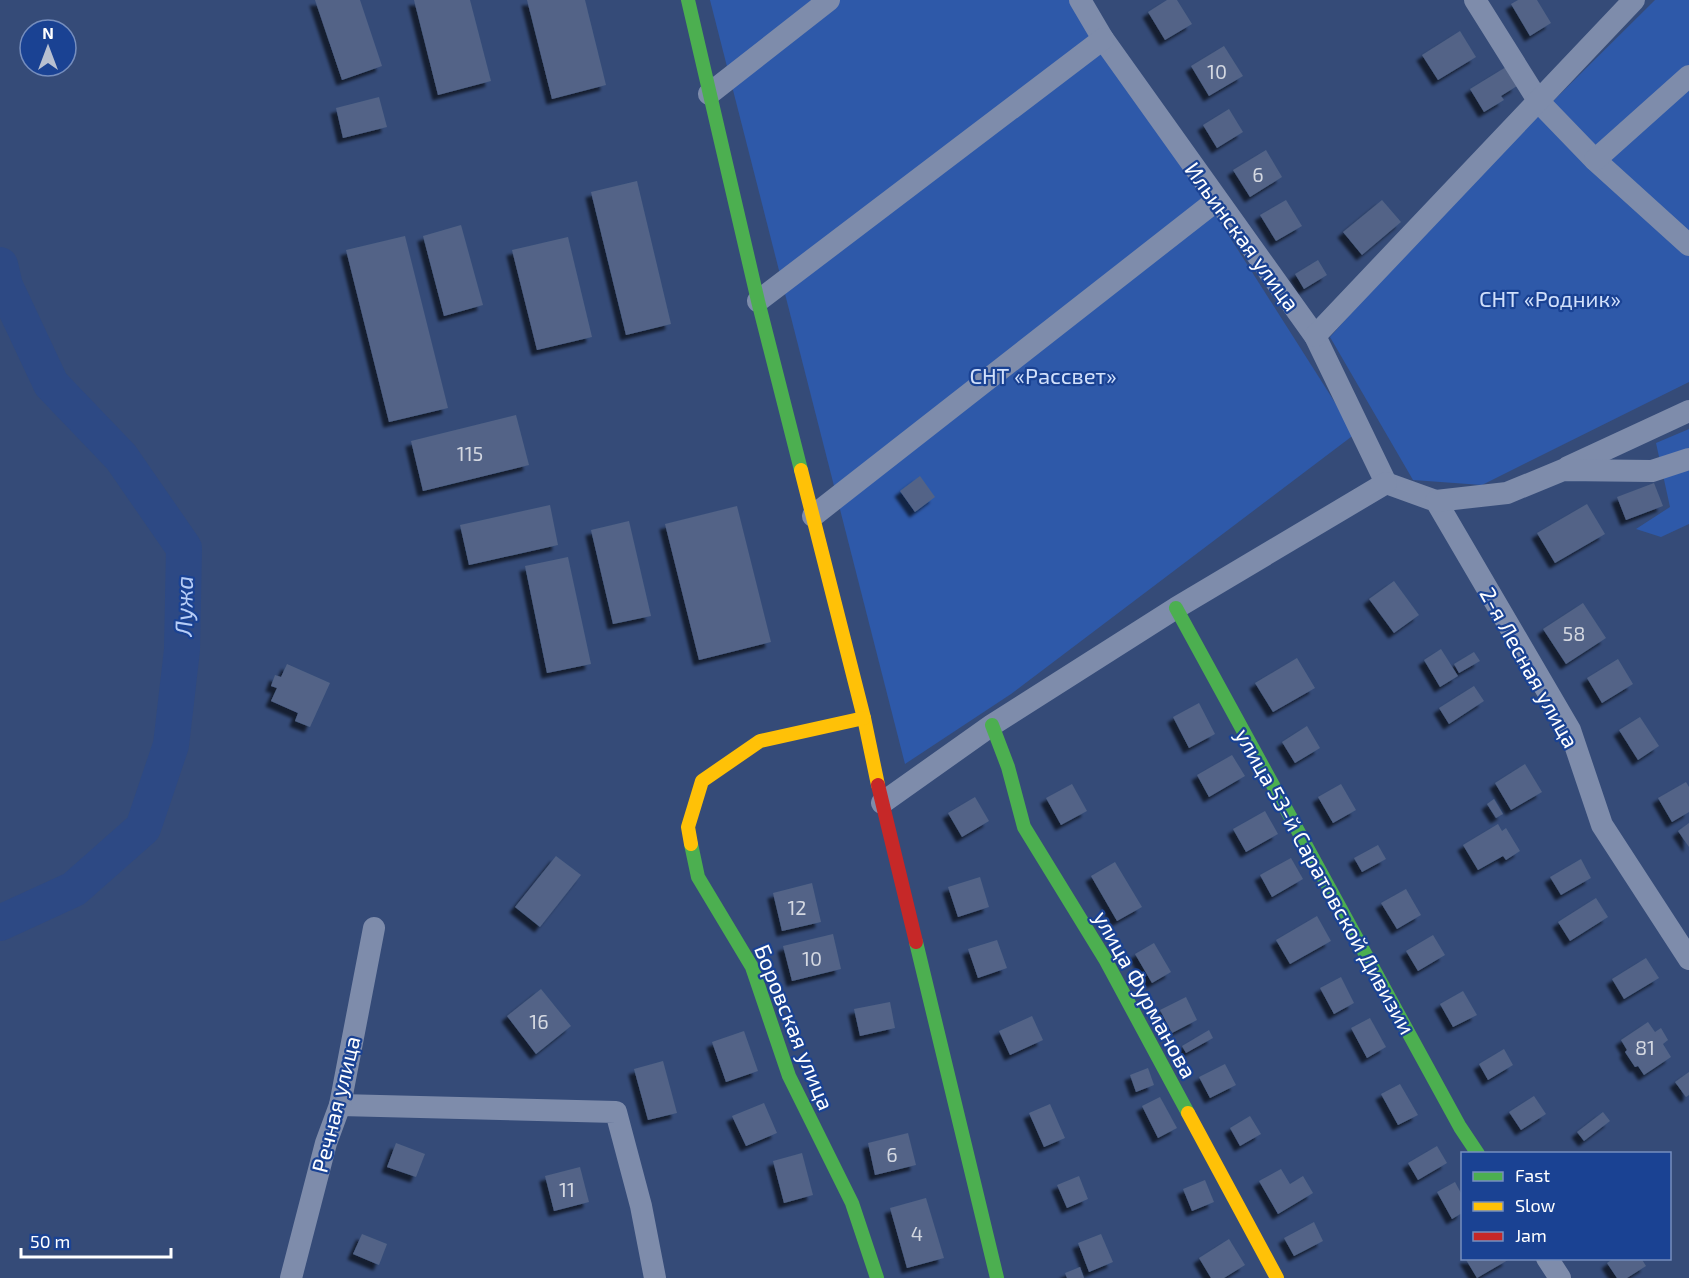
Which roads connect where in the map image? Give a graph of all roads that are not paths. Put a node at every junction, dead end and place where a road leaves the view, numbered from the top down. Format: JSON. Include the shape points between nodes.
{"nodes":[{"id":1,"x":688,"y":0,"type":"edge"},
{"id":2,"x":829,"y":0,"type":"edge"},
{"id":3,"x":1080,"y":0,"type":"edge"},
{"id":4,"x":1475,"y":0,"type":"edge"},
{"id":5,"x":1634,"y":0,"type":"edge"},
{"id":6,"x":1103,"y":39,"type":"junction"},
{"id":7,"x":1689,"y":76,"type":"edge"},
{"id":8,"x":709,"y":94,"type":"junction"},
{"id":9,"x":1539,"y":102,"type":"junction"},
{"id":10,"x":1595,"y":160,"type":"junction"},
{"id":11,"x":1217,"y":200,"type":"junction"},
{"id":12,"x":1689,"y":245,"type":"edge"},
{"id":13,"x":758,"y":301,"type":"junction"},
{"id":14,"x":1315,"y":336,"type":"junction"},
{"id":15,"x":1689,"y":411,"type":"edge"},
{"id":16,"x":1689,"y":459,"type":"edge"},
{"id":17,"x":1563,"y":470,"type":"junction"},
{"id":18,"x":1386,"y":483,"type":"junction"},
{"id":19,"x":1436,"y":501,"type":"junction"},
{"id":20,"x":813,"y":516,"type":"junction"},
{"id":21,"x":1176,"y":608,"type":"junction"},
{"id":22,"x":864,"y":718,"type":"junction"},
{"id":23,"x":992,"y":725,"type":"junction"},
{"id":24,"x":882,"y":803,"type":"junction"},
{"id":25,"x":374,"y":928,"type":"dead end"},
{"id":26,"x":1689,"y":960,"type":"edge"},
{"id":27,"x":340,"y":1105,"type":"junction"},
{"id":28,"x":1477,"y":1152,"type":"edge"},
{"id":29,"x":1548,"y":1260,"type":"edge"},
{"id":30,"x":291,"y":1278,"type":"edge"},
{"id":31,"x":655,"y":1278,"type":"edge"},
{"id":32,"x":877,"y":1278,"type":"edge"},
{"id":33,"x":997,"y":1278,"type":"edge"},
{"id":34,"x":1277,"y":1278,"type":"edge"},
{"id":35,"x":1560,"y":1278,"type":"edge"}],
"edges":[{"from":1,"to":8,"type":"street"},
{"from":2,"to":8,"type":"street"},
{"from":3,"to":6,"type":"street","name":"Ильинская улица"},
{"from":4,"to":9,"type":"street"},
{"from":5,"to":9,"type":"street"},
{"from":6,"to":11,"type":"street","name":"Ильинская улица"},
{"from":6,"to":13,"type":"street"},
{"from":7,"to":10,"type":"street"},
{"from":8,"to":13,"type":"street"},
{"from":9,"to":10,"type":"street"},
{"from":9,"to":14,"type":"street"},
{"from":10,"to":12,"type":"street"},
{"from":11,"to":14,"type":"street","name":"Ильинская улица"},
{"from":11,"to":20,"type":"street"},
{"from":13,"to":20,"type":"street"},
{"from":14,"to":18,"type":"street","name":"Ильинская улица"},
{"from":15,"to":17,"type":"street"},
{"from":16,"to":17,"type":"street","via":[[1652,471]]},
{"from":17,"to":19,"type":"street","via":[[1507,493]]},
{"from":18,"to":19,"type":"street"},
{"from":18,"to":21,"type":"street"},
{"from":19,"to":26,"type":"street","name":"2-я Лесная улица","via":[[1570,730],[1602,825]]},
{"from":20,"to":22,"type":"street"},
{"from":21,"to":23,"type":"street"},
{"from":21,"to":28,"type":"street","name":"улица 53-й Саратовской Дивизии"},
{"from":22,"to":24,"type":"street"},
{"from":22,"to":32,"type":"street","name":"Боровская улица","via":[[760,741],[702,781],[688,827],[698,878],[752,967],[789,1076],[852,1203]]},
{"from":23,"to":24,"type":"street"},
{"from":23,"to":34,"type":"street","name":"улица Фурманова","via":[[1024,827],[1105,959]]},
{"from":24,"to":33,"type":"street"},
{"from":25,"to":27,"type":"street","name":"Речная улица"},
{"from":27,"to":30,"type":"street","name":"Речная улица","via":[[326,1143]]},
{"from":27,"to":31,"type":"street","via":[[616,1112]]},
{"from":29,"to":35,"type":"street"}]}
